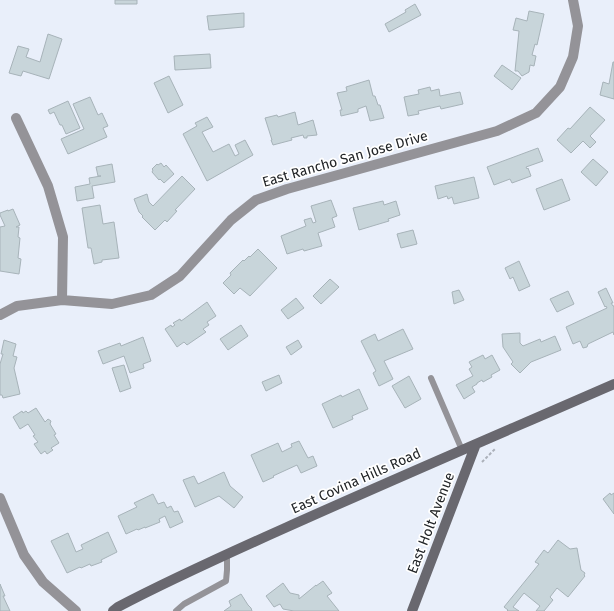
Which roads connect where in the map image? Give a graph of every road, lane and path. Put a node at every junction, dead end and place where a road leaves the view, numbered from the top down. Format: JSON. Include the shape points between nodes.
{"nodes":[{"id":1,"x":573,"y":0,"type":"edge"},
{"id":2,"x":16,"y":118,"type":"dead end"},
{"id":3,"x":62,"y":300,"type":"junction"},
{"id":4,"x":0,"y":315,"type":"edge"},
{"id":5,"x":431,"y":378,"type":"dead end"},
{"id":6,"x":614,"y":384,"type":"edge"},
{"id":7,"x":476,"y":444,"type":"junction"},
{"id":8,"x":497,"y":447,"type":"dead end"},
{"id":9,"x":462,"y":450,"type":"junction"},
{"id":10,"x":480,"y":464,"type":"dead end"},
{"id":11,"x":0,"y":498,"type":"edge"},
{"id":12,"x":227,"y":554,"type":"junction"},
{"id":13,"x":76,"y":611,"type":"edge"},
{"id":14,"x":113,"y":611,"type":"edge"},
{"id":15,"x":176,"y":611,"type":"edge"},
{"id":16,"x":412,"y":611,"type":"edge"}],
"edges":[{"from":1,"to":3,"type":"street","name":"East Rancho San Jose Drive","via":[[578,26],[573,57],[560,86],[536,113],[497,131],[287,189],[256,200],[231,220],[180,276],[151,295],[112,304]]},
{"from":2,"to":3,"type":"street","via":[[48,186],[63,237]]},
{"from":3,"to":4,"type":"street","name":"East Rancho San Jose Drive","via":[[17,306]]},
{"from":5,"to":9,"type":"lane"},
{"from":6,"to":7,"type":"street","name":"East Covina Hills Road"},
{"from":7,"to":9,"type":"street","name":"East Covina Hills Road"},
{"from":7,"to":16,"type":"street","name":"East Holt Avenue"},
{"from":8,"to":10,"type":"path"},
{"from":9,"to":12,"type":"street","name":"East Covina Hills Road"},
{"from":11,"to":13,"type":"street","via":[[24,555],[44,582]]},
{"from":12,"to":14,"type":"street","name":"East Covina Hills Road","via":[[166,582]]},
{"from":12,"to":15,"type":"lane","via":[[226,581]]}]}
